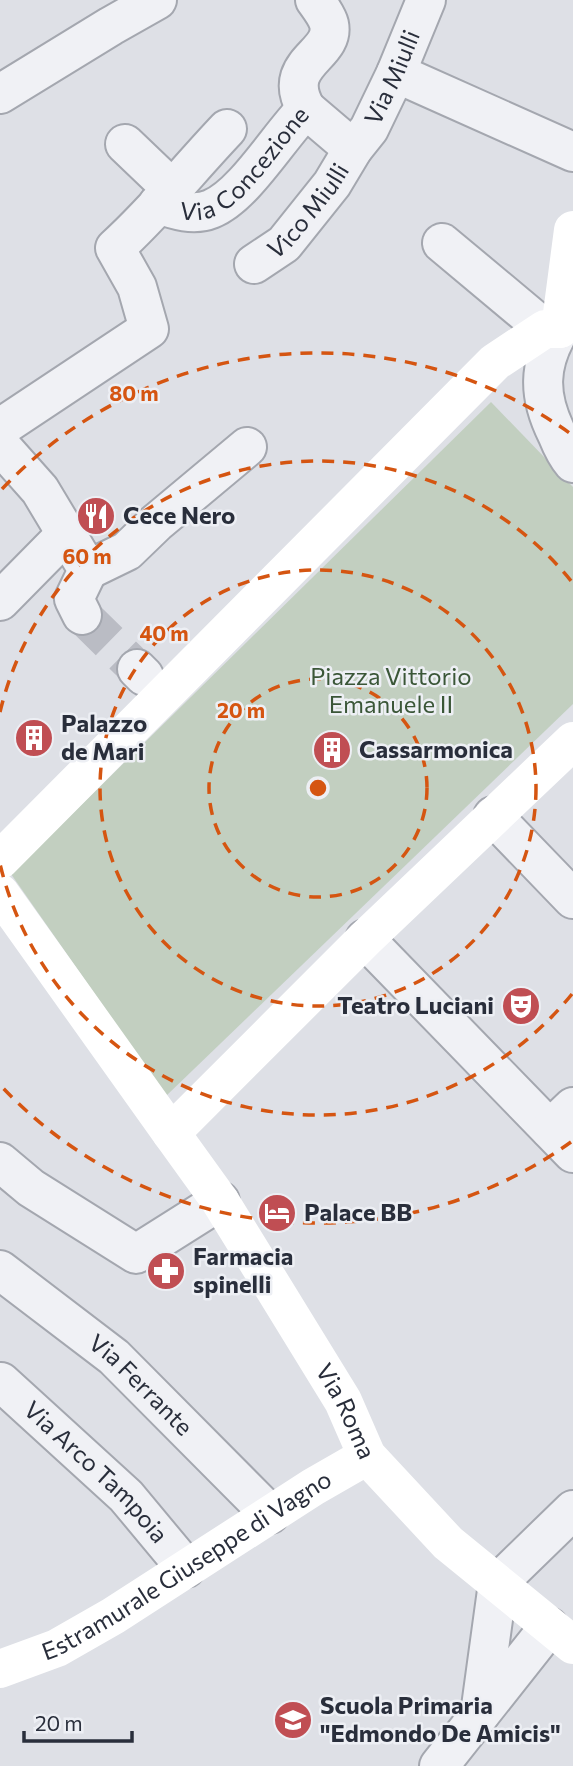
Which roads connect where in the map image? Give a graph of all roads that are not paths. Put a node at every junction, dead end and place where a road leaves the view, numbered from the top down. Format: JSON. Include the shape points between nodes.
{"nodes":[{"id":1,"x":157,"y":0,"type":"edge"},
{"id":2,"x":315,"y":0,"type":"edge"},
{"id":3,"x":426,"y":0,"type":"edge"},
{"id":4,"x":396,"y":72,"type":"junction"},
{"id":5,"x":0,"y":94,"type":"edge"},
{"id":6,"x":306,"y":109,"type":"junction"},
{"id":7,"x":227,"y":129,"type":"dead end"},
{"id":8,"x":125,"y":144,"type":"dead end"},
{"id":9,"x":353,"y":149,"type":"junction"},
{"id":10,"x":573,"y":152,"type":"edge"},
{"id":11,"x":165,"y":196,"type":"junction"},
{"id":12,"x":573,"y":230,"type":"edge"},
{"id":13,"x":442,"y":243,"type":"dead end"},
{"id":14,"x":254,"y":264,"type":"dead end"},
{"id":15,"x":560,"y":335,"type":"edge"},
{"id":16,"x":0,"y":428,"type":"edge"},
{"id":17,"x":0,"y":445,"type":"edge"},
{"id":18,"x":247,"y":447,"type":"dead end"},
{"id":19,"x":573,"y":463,"type":"edge"},
{"id":20,"x":66,"y":534,"type":"junction"},
{"id":21,"x":88,"y":570,"type":"junction"},
{"id":22,"x":0,"y":601,"type":"edge"},
{"id":23,"x":82,"y":615,"type":"tunnel mouth"},
{"id":24,"x":573,"y":741,"type":"edge"},
{"id":25,"x":494,"y":816,"type":"junction"},
{"id":26,"x":0,"y":860,"type":"edge"},
{"id":27,"x":0,"y":893,"type":"edge"},
{"id":28,"x":573,"y":899,"type":"edge"},
{"id":29,"x":365,"y":939,"type":"junction"},
{"id":30,"x":565,"y":1130,"type":"edge"},
{"id":31,"x":171,"y":1133,"type":"junction"},
{"id":32,"x":0,"y":1162,"type":"edge"},
{"id":33,"x":220,"y":1201,"type":"junction"},
{"id":34,"x":0,"y":1270,"type":"edge"},
{"id":35,"x":1,"y":1382,"type":"edge"},
{"id":36,"x":368,"y":1455,"type":"junction"},
{"id":37,"x":573,"y":1510,"type":"edge"},
{"id":38,"x":270,"y":1514,"type":"junction"},
{"id":39,"x":186,"y":1568,"type":"junction"},
{"id":40,"x":498,"y":1583,"type":"junction"},
{"id":41,"x":561,"y":1636,"type":"edge"},
{"id":42,"x":0,"y":1669,"type":"edge"},
{"id":43,"x":480,"y":1714,"type":"junction"},
{"id":44,"x":439,"y":1766,"type":"edge"}],
"edges":[{"from":1,"to":5,"type":"street"},
{"from":2,"to":6,"type":"street","via":[[330,30],[300,74],[297,89]]},
{"from":3,"to":4,"type":"street","name":"Via Miulli"},
{"from":4,"to":9,"type":"street","name":"Via Miulli","via":[[369,129]]},
{"from":4,"to":10,"type":"street"},
{"from":6,"to":9,"type":"street","name":"Via Concezione"},
{"from":6,"to":11,"type":"street","name":"Via Concezione","via":[[223,203],[209,210],[176,211]]},
{"from":7,"to":11,"type":"street"},
{"from":8,"to":11,"type":"street"},
{"from":9,"to":14,"type":"street","name":"Vico Miulli","via":[[332,184],[284,244]]},
{"from":11,"to":16,"type":"street","name":"Via Concezione","via":[[115,248],[137,287],[149,329]]},
{"from":12,"to":15,"type":"street"},
{"from":13,"to":15,"type":"street"},
{"from":15,"to":19,"type":"street","via":[[548,349],[542,393],[547,415]]},
{"from":15,"to":26,"type":"street","via":[[495,362]]},
{"from":17,"to":20,"type":"street","via":[[40,490]]},
{"from":18,"to":21,"type":"street","via":[[127,551]]},
{"from":20,"to":21,"type":"street"},
{"from":20,"to":22,"type":"street"},
{"from":21,"to":23,"type":"street","via":[[74,599]]},
{"from":24,"to":25,"type":"street"},
{"from":25,"to":28,"type":"street"},
{"from":25,"to":29,"type":"street"},
{"from":27,"to":31,"type":"street","name":"Via Roma"},
{"from":29,"to":30,"type":"street"},
{"from":29,"to":31,"type":"street"},
{"from":31,"to":33,"type":"street","name":"Via Roma"},
{"from":32,"to":33,"type":"street","via":[[31,1188],[136,1254]]},
{"from":33,"to":36,"type":"street","name":"Via Roma","via":[[343,1401]]},
{"from":34,"to":38,"type":"street","name":"Via Ferrante","via":[[114,1357]]},
{"from":35,"to":39,"type":"street","name":"Via Arco Tampoia","via":[[126,1496]]},
{"from":36,"to":38,"type":"street","name":"Estramurale Giuseppe di Vagno"},
{"from":36,"to":40,"type":"street","name":"Via Roma","via":[[448,1543]]},
{"from":37,"to":40,"type":"street"},
{"from":38,"to":39,"type":"street","name":"Estramurale Giuseppe di Vagno"},
{"from":39,"to":42,"type":"street","name":"Estramurale Giuseppe di Vagno","via":[[57,1648]]},
{"from":40,"to":41,"type":"street","name":"Via Roma"},
{"from":40,"to":43,"type":"street"},
{"from":41,"to":43,"type":"street"},
{"from":43,"to":44,"type":"street"}]}
